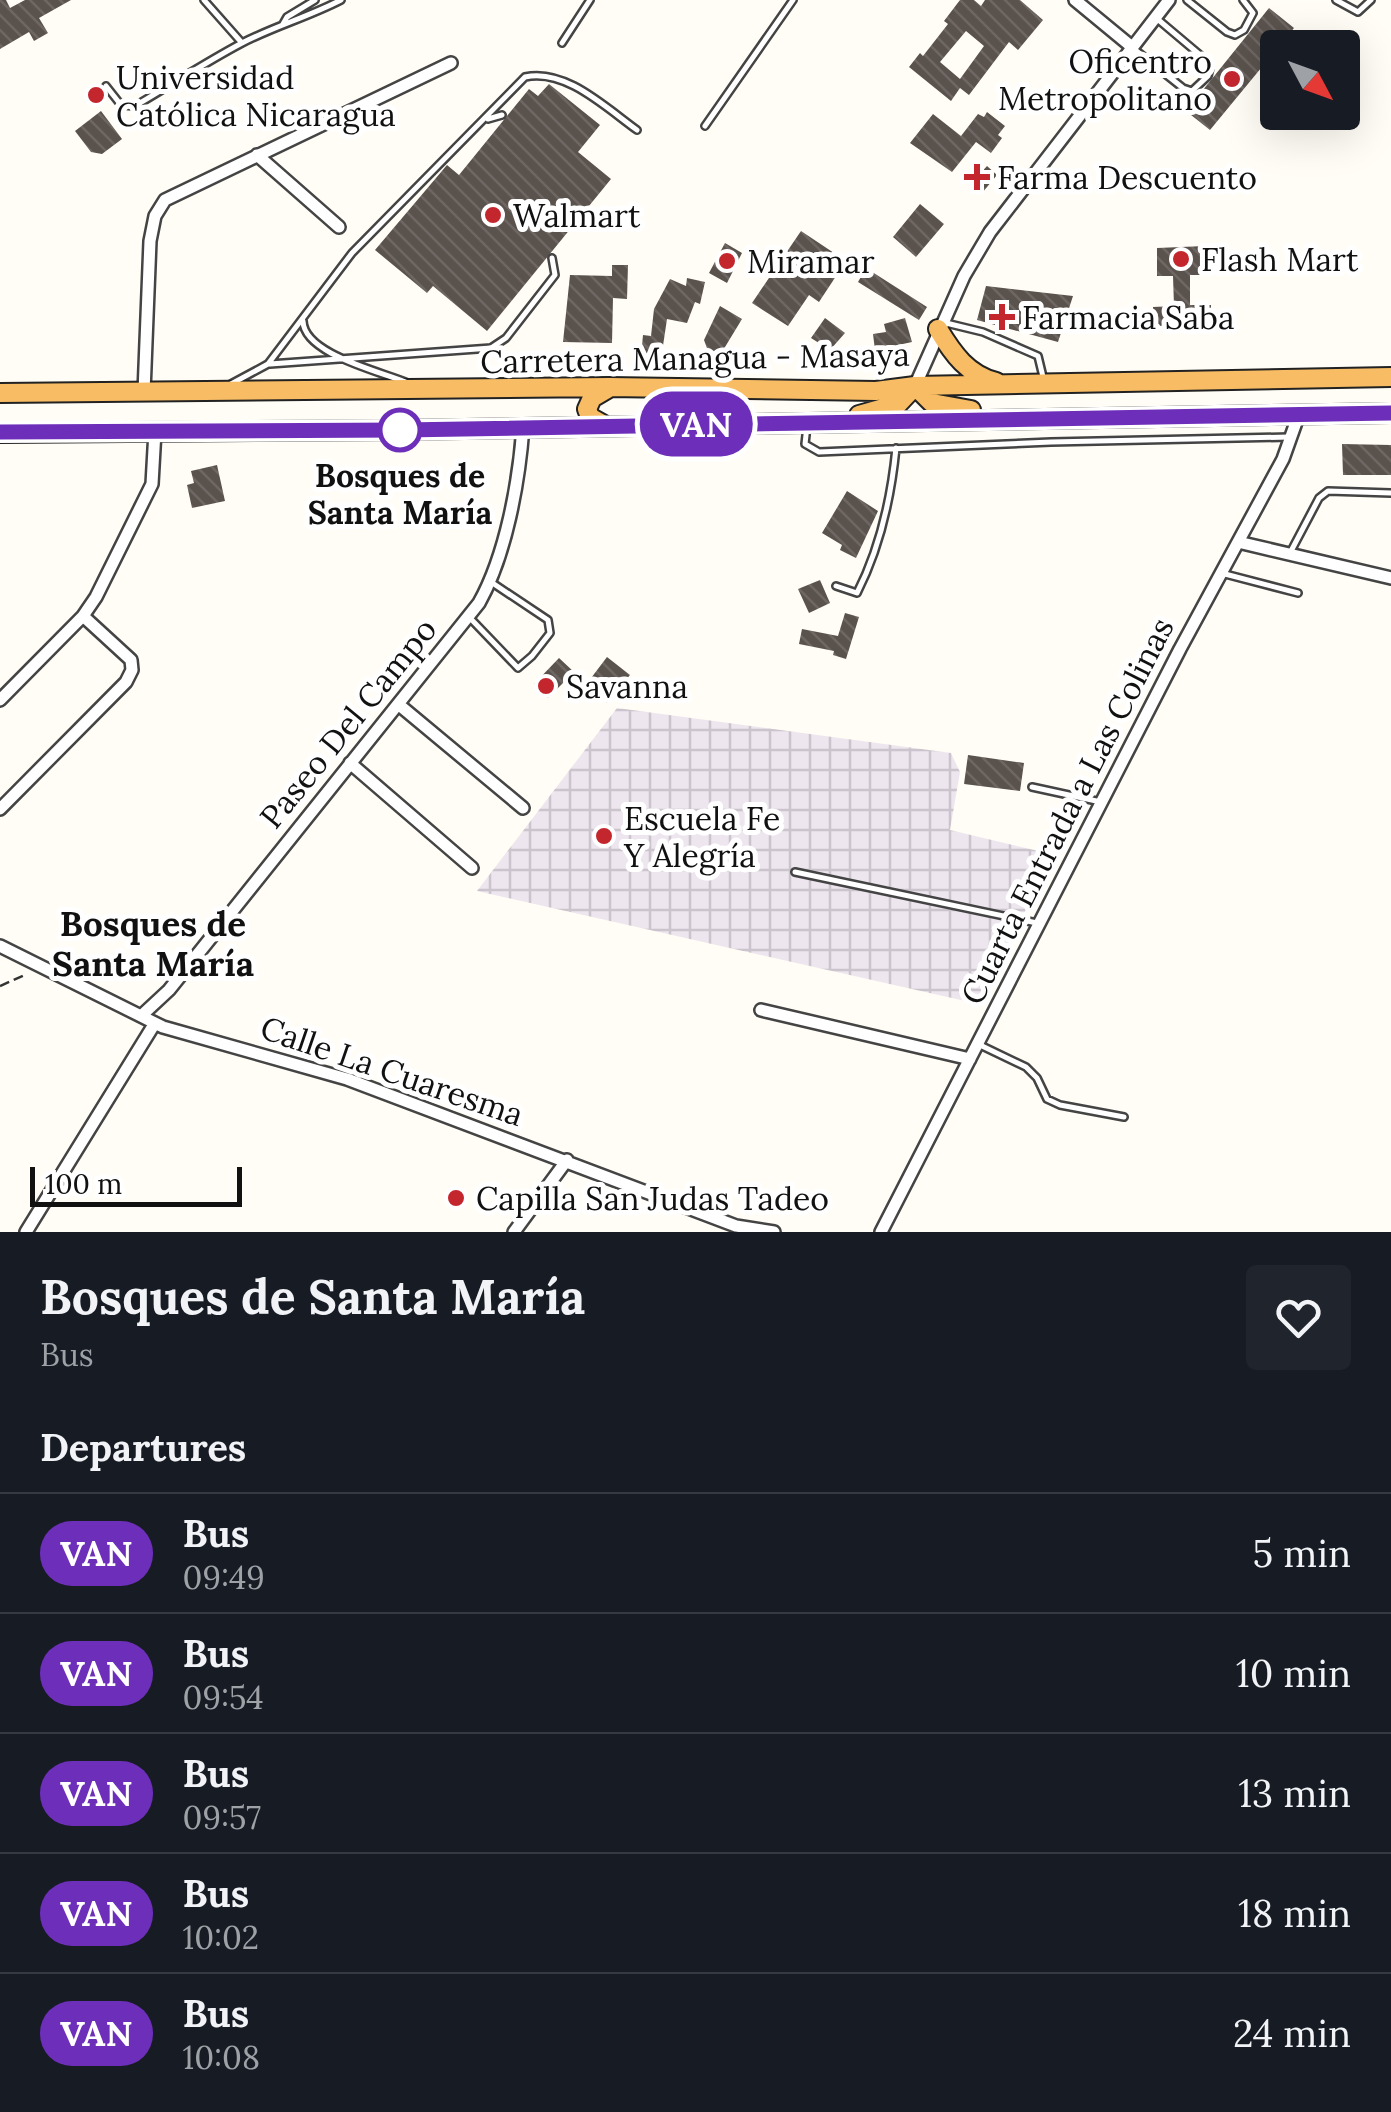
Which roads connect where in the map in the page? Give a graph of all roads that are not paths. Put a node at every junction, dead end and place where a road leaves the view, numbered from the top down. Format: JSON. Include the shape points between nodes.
{"nodes":[{"id":1,"x":204,"y":0,"type":"edge"},
{"id":2,"x":319,"y":0,"type":"edge"},
{"id":3,"x":341,"y":0,"type":"edge"},
{"id":4,"x":590,"y":0,"type":"edge"},
{"id":5,"x":793,"y":0,"type":"edge"},
{"id":6,"x":1075,"y":0,"type":"edge"},
{"id":7,"x":1169,"y":0,"type":"edge"},
{"id":8,"x":1187,"y":0,"type":"edge"},
{"id":9,"x":1243,"y":0,"type":"edge"},
{"id":10,"x":1336,"y":0,"type":"edge"},
{"id":11,"x":1371,"y":0,"type":"edge"},
{"id":12,"x":328,"y":7,"type":"junction"},
{"id":13,"x":1155,"y":18,"type":"junction"},
{"id":14,"x":283,"y":24,"type":"junction"},
{"id":15,"x":242,"y":43,"type":"junction"},
{"id":16,"x":562,"y":43,"type":"dead end"},
{"id":17,"x":1132,"y":47,"type":"junction"},
{"id":18,"x":451,"y":63,"type":"dead end"},
{"id":19,"x":106,"y":86,"type":"dead end"},
{"id":20,"x":502,"y":115,"type":"dead end"},
{"id":21,"x":485,"y":119,"type":"junction"},
{"id":22,"x":705,"y":126,"type":"dead end"},
{"id":23,"x":637,"y":130,"type":"dead end"},
{"id":24,"x":257,"y":156,"type":"junction"},
{"id":25,"x":339,"y":227,"type":"dead end"},
{"id":26,"x":552,"y":258,"type":"dead end"},
{"id":27,"x":302,"y":318,"type":"junction"},
{"id":28,"x":940,"y":326,"type":"junction"},
{"id":29,"x":345,"y":358,"type":"junction"},
{"id":30,"x":268,"y":364,"type":"junction"},
{"id":31,"x":1391,"y":378,"type":"edge"},
{"id":32,"x":1045,"y":384,"type":"junction"},
{"id":33,"x":914,"y":386,"type":"junction"},
{"id":34,"x":1012,"y":386,"type":"junction"},
{"id":35,"x":609,"y":388,"type":"junction"},
{"id":36,"x":549,"y":390,"type":"junction"},
{"id":37,"x":427,"y":391,"type":"junction"},
{"id":38,"x":144,"y":392,"type":"junction"},
{"id":39,"x":218,"y":392,"type":"junction"},
{"id":40,"x":0,"y":393,"type":"edge"},
{"id":41,"x":1391,"y":413,"type":"edge"},
{"id":42,"x":1299,"y":414,"type":"junction"},
{"id":43,"x":1036,"y":418,"type":"junction"},
{"id":44,"x":809,"y":423,"type":"junction"},
{"id":45,"x":523,"y":426,"type":"junction"},
{"id":46,"x":556,"y":426,"type":"junction"},
{"id":47,"x":606,"y":426,"type":"junction"},
{"id":48,"x":155,"y":430,"type":"junction"},
{"id":49,"x":0,"y":432,"type":"edge"},
{"id":50,"x":1292,"y":437,"type":"junction"},
{"id":51,"x":896,"y":448,"type":"junction"},
{"id":52,"x":1391,"y":494,"type":"edge"},
{"id":53,"x":1238,"y":542,"type":"junction"},
{"id":54,"x":1290,"y":554,"type":"junction"},
{"id":55,"x":1222,"y":573,"type":"junction"},
{"id":56,"x":1391,"y":578,"type":"edge"},
{"id":57,"x":490,"y":582,"type":"junction"},
{"id":58,"x":836,"y":586,"type":"dead end"},
{"id":59,"x":1298,"y":593,"type":"dead end"},
{"id":60,"x":83,"y":616,"type":"junction"},
{"id":61,"x":468,"y":616,"type":"junction"},
{"id":62,"x":0,"y":700,"type":"edge"},
{"id":63,"x":398,"y":704,"type":"junction"},
{"id":64,"x":350,"y":763,"type":"junction"},
{"id":65,"x":1032,"y":787,"type":"dead end"},
{"id":66,"x":1101,"y":802,"type":"junction"},
{"id":67,"x":522,"y":808,"type":"dead end"},
{"id":68,"x":0,"y":809,"type":"edge"},
{"id":69,"x":472,"y":868,"type":"dead end"},
{"id":70,"x":795,"y":872,"type":"dead end"},
{"id":71,"x":1039,"y":924,"type":"junction"},
{"id":72,"x":0,"y":946,"type":"edge"},
{"id":73,"x":761,"y":1010,"type":"dead end"},
{"id":74,"x":141,"y":1016,"type":"junction"},
{"id":75,"x":155,"y":1023,"type":"junction"},
{"id":76,"x":978,"y":1044,"type":"junction"},
{"id":77,"x":970,"y":1059,"type":"junction"},
{"id":78,"x":1124,"y":1117,"type":"dead end"},
{"id":79,"x":566,"y":1160,"type":"junction"},
{"id":80,"x":734,"y":1229,"type":"edge"},
{"id":81,"x":26,"y":1232,"type":"edge"},
{"id":82,"x":514,"y":1232,"type":"edge"},
{"id":83,"x":774,"y":1232,"type":"edge"},
{"id":84,"x":881,"y":1232,"type":"edge"}],
"edges":[{"from":1,"to":15,"type":"lane"},
{"from":2,"to":12,"type":"lane"},
{"from":2,"to":14,"type":"lane"},
{"from":3,"to":12,"type":"lane"},
{"from":4,"to":16,"type":"lane"},
{"from":5,"to":22,"type":"lane"},
{"from":6,"to":17,"type":"street"},
{"from":7,"to":13,"type":"street"},
{"from":8,"to":9,"type":"lane","via":[[1236,34],[1253,12]]},
{"from":10,"to":11,"type":"lane","via":[[1358,12]]},
{"from":12,"to":14,"type":"lane"},
{"from":13,"to":17,"type":"street"},
{"from":13,"to":17,"type":"lane","via":[[1206,60],[1208,76],[1192,91],[1183,88]]},
{"from":14,"to":15,"type":"lane"},
{"from":15,"to":19,"type":"lane","via":[[135,106],[121,106]]},
{"from":17,"to":28,"type":"street","via":[[990,232]]},
{"from":18,"to":24,"type":"street"},
{"from":20,"to":21,"type":"lane"},
{"from":21,"to":23,"type":"lane","via":[[525,77],[543,73]]},
{"from":21,"to":27,"type":"lane","via":[[352,254]]},
{"from":24,"to":25,"type":"street"},
{"from":24,"to":38,"type":"street","via":[[165,200],[155,216]]},
{"from":26,"to":29,"type":"lane","via":[[556,274],[491,348]]},
{"from":27,"to":29,"type":"lane","via":[[310,341]]},
{"from":27,"to":30,"type":"lane"},
{"from":28,"to":32,"type":"lane","via":[[983,332],[1038,356]]},
{"from":28,"to":33,"type":"street"},
{"from":28,"to":34,"type":"highway","via":[[968,368]]},
{"from":29,"to":30,"type":"lane"},
{"from":29,"to":37,"type":"lane"},
{"from":30,"to":39,"type":"lane"},
{"from":31,"to":32,"type":"highway","name":"Carretera Managua - Masaya"},
{"from":32,"to":34,"type":"highway","name":"Carretera Managua - Masaya"},
{"from":33,"to":34,"type":"highway","name":"Carretera Managua - Masaya"},
{"from":33,"to":35,"type":"highway","name":"Carretera Managua - Masaya"},
{"from":33,"to":43,"type":"highway","via":[[932,403]]},
{"from":33,"to":44,"type":"highway","via":[[898,404]]},
{"from":35,"to":36,"type":"highway","name":"Carretera Managua - Masaya"},
{"from":35,"to":47,"type":"highway","via":[[587,406]]},
{"from":36,"to":37,"type":"highway","name":"Carretera Managua - Masaya"},
{"from":36,"to":46,"type":"highway","via":[[567,407]]},
{"from":37,"to":39,"type":"highway","name":"Carretera Managua - Masaya"},
{"from":38,"to":39,"type":"highway","name":"Carretera Managua - Masaya"},
{"from":38,"to":40,"type":"highway","name":"Carretera Managua - Masaya"},
{"from":41,"to":42,"type":"highway","name":"Carretera Managua - Masaya"},
{"from":42,"to":43,"type":"highway","name":"Carretera Managua - Masaya"},
{"from":42,"to":50,"type":"street","name":"Cuarta Entrada a Las Colinas"},
{"from":43,"to":44,"type":"highway","name":"Carretera Managua - Masaya"},
{"from":44,"to":47,"type":"highway","name":"Carretera Managua - Masaya"},
{"from":44,"to":51,"type":"lane","via":[[806,444],[819,452]]},
{"from":45,"to":46,"type":"highway","name":"Carretera Managua - Masaya"},
{"from":45,"to":48,"type":"highway","name":"Carretera Managua - Masaya"},
{"from":45,"to":57,"type":"street","name":"Paseo Del Campo"},
{"from":46,"to":47,"type":"highway","name":"Carretera Managua - Masaya"},
{"from":48,"to":49,"type":"highway","name":"Carretera Managua - Masaya"},
{"from":48,"to":60,"type":"street","via":[[152,484]]},
{"from":50,"to":51,"type":"lane"},
{"from":50,"to":53,"type":"street","name":"Cuarta Entrada a Las Colinas"},
{"from":51,"to":58,"type":"lane","via":[[888,510],[858,594]]},
{"from":52,"to":54,"type":"lane","via":[[1328,491]]},
{"from":53,"to":54,"type":"street"},
{"from":53,"to":55,"type":"street","name":"Cuarta Entrada a Las Colinas"},
{"from":54,"to":56,"type":"street"},
{"from":55,"to":59,"type":"lane"},
{"from":55,"to":66,"type":"street","name":"Cuarta Entrada a Las Colinas"},
{"from":57,"to":61,"type":"street","name":"Paseo Del Campo"},
{"from":57,"to":61,"type":"lane","via":[[548,620],[550,633],[518,668]]},
{"from":60,"to":62,"type":"street"},
{"from":60,"to":68,"type":"street","via":[[131,660],[132,670]]},
{"from":61,"to":63,"type":"street","name":"Paseo Del Campo"},
{"from":63,"to":64,"type":"street","name":"Paseo Del Campo"},
{"from":63,"to":67,"type":"street"},
{"from":64,"to":69,"type":"street"},
{"from":64,"to":74,"type":"street","name":"Paseo Del Campo","via":[[169,990]]},
{"from":65,"to":66,"type":"lane"},
{"from":66,"to":71,"type":"street","name":"Cuarta Entrada a Las Colinas"},
{"from":70,"to":71,"type":"lane"},
{"from":71,"to":76,"type":"street","name":"Cuarta Entrada a Las Colinas"},
{"from":72,"to":74,"type":"street","name":"Calle La Cuaresma"},
{"from":73,"to":77,"type":"street"},
{"from":74,"to":75,"type":"street","name":"Calle La Cuaresma"},
{"from":75,"to":79,"type":"street","name":"Calle La Cuaresma","via":[[346,1079]]},
{"from":75,"to":81,"type":"street"},
{"from":76,"to":77,"type":"street","name":"Cuarta Entrada a Las Colinas"},
{"from":76,"to":78,"type":"lane","via":[[1026,1067],[1060,1105]]},
{"from":77,"to":84,"type":"street","name":"Cuarta Entrada a Las Colinas"},
{"from":79,"to":80,"type":"street","name":"Calle La Cuaresma"},
{"from":79,"to":82,"type":"street"},
{"from":80,"to":83,"type":"street","name":"Calle La Cuaresma"}]}
